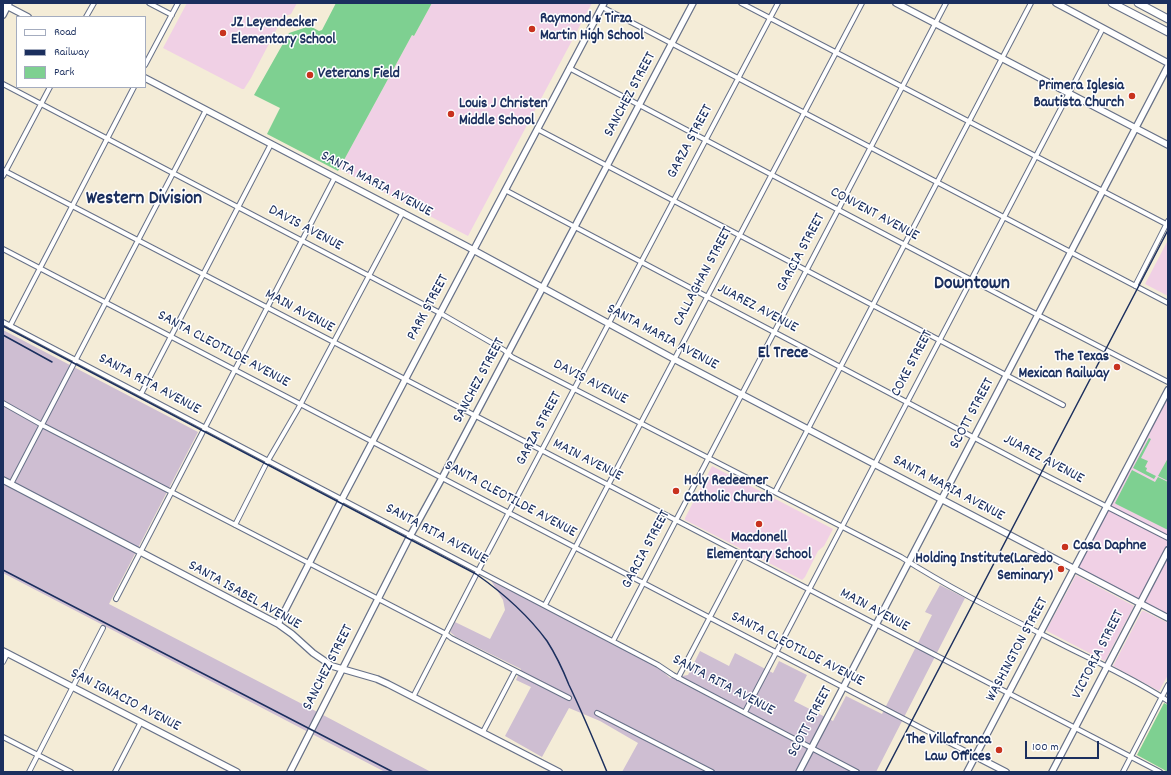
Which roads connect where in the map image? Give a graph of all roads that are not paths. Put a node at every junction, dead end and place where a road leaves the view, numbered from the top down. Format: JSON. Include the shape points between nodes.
{"nodes":[{"id":1,"x":94,"y":3,"type":"edge"},
{"id":2,"x":149,"y":3,"type":"edge"},
{"id":3,"x":178,"y":3,"type":"edge"},
{"id":4,"x":693,"y":3,"type":"edge"},
{"id":5,"x":741,"y":3,"type":"edge"},
{"id":6,"x":778,"y":3,"type":"edge"},
{"id":7,"x":862,"y":3,"type":"edge"},
{"id":8,"x":896,"y":3,"type":"edge"},
{"id":9,"x":946,"y":3,"type":"edge"},
{"id":10,"x":1031,"y":3,"type":"edge"},
{"id":11,"x":1056,"y":3,"type":"edge"},
{"id":12,"x":1112,"y":3,"type":"edge"},
{"id":13,"x":1138,"y":3,"type":"edge"},
{"id":14,"x":6,"y":4,"type":"edge"},
{"id":15,"x":603,"y":5,"type":"edge"},
{"id":16,"x":3,"y":15,"type":"edge"},
{"id":17,"x":172,"y":15,"type":"junction"},
{"id":18,"x":26,"y":16,"type":"edge"},
{"id":19,"x":87,"y":16,"type":"edge"},
{"id":20,"x":770,"y":18,"type":"junction"},
{"id":21,"x":1168,"y":19,"type":"edge"},
{"id":22,"x":936,"y":24,"type":"junction"},
{"id":23,"x":1102,"y":28,"type":"junction"},
{"id":24,"x":1168,"y":32,"type":"edge"},
{"id":25,"x":672,"y":44,"type":"junction"},
{"id":26,"x":836,"y":53,"type":"junction"},
{"id":27,"x":1002,"y":58,"type":"junction"},
{"id":28,"x":146,"y":63,"type":"edge"},
{"id":29,"x":1168,"y":63,"type":"edge"},
{"id":30,"x":1168,"y":66,"type":"edge"},
{"id":31,"x":569,"y":68,"type":"junction"},
{"id":32,"x":146,"y":79,"type":"edge"},
{"id":33,"x":738,"y":79,"type":"junction"},
{"id":34,"x":3,"y":84,"type":"edge"},
{"id":35,"x":902,"y":87,"type":"junction"},
{"id":36,"x":49,"y":88,"type":"edge"},
{"id":37,"x":133,"y":88,"type":"edge"},
{"id":38,"x":1068,"y":93,"type":"junction"},
{"id":39,"x":41,"y":104,"type":"junction"},
{"id":40,"x":639,"y":105,"type":"junction"},
{"id":41,"x":206,"y":110,"type":"junction"},
{"id":42,"x":804,"y":113,"type":"junction"},
{"id":43,"x":969,"y":122,"type":"junction"},
{"id":44,"x":1135,"y":128,"type":"junction"},
{"id":45,"x":537,"y":129,"type":"junction"},
{"id":46,"x":107,"y":139,"type":"junction"},
{"id":47,"x":706,"y":140,"type":"junction"},
{"id":48,"x":271,"y":144,"type":"junction"},
{"id":49,"x":1168,"y":145,"type":"edge"},
{"id":50,"x":871,"y":148,"type":"junction"},
{"id":51,"x":1035,"y":157,"type":"junction"},
{"id":52,"x":607,"y":166,"type":"junction"},
{"id":53,"x":4,"y":172,"type":"edge"},
{"id":54,"x":173,"y":173,"type":"junction"},
{"id":55,"x":772,"y":174,"type":"junction"},
{"id":56,"x":335,"y":177,"type":"junction"},
{"id":57,"x":937,"y":183,"type":"junction"},
{"id":58,"x":505,"y":190,"type":"junction"},
{"id":59,"x":1102,"y":192,"type":"junction"},
{"id":60,"x":674,"y":201,"type":"junction"},
{"id":61,"x":72,"y":206,"type":"junction"},
{"id":62,"x":238,"y":208,"type":"junction"},
{"id":63,"x":838,"y":210,"type":"junction"},
{"id":64,"x":403,"y":212,"type":"junction"},
{"id":65,"x":1003,"y":217,"type":"junction"},
{"id":66,"x":1167,"y":223,"type":"edge"},
{"id":67,"x":575,"y":227,"type":"junction"},
{"id":68,"x":740,"y":235,"type":"junction"},
{"id":69,"x":138,"y":241,"type":"junction"},
{"id":70,"x":302,"y":241,"type":"junction"},
{"id":71,"x":905,"y":244,"type":"junction"},
{"id":72,"x":3,"y":249,"type":"edge"},
{"id":73,"x":473,"y":250,"type":"junction"},
{"id":74,"x":1070,"y":252,"type":"junction"},
{"id":75,"x":641,"y":262,"type":"junction"},
{"id":76,"x":40,"y":268,"type":"junction"},
{"id":77,"x":807,"y":270,"type":"junction"},
{"id":78,"x":203,"y":275,"type":"junction"},
{"id":79,"x":369,"y":276,"type":"junction"},
{"id":80,"x":971,"y":279,"type":"junction"},
{"id":81,"x":1135,"y":286,"type":"junction"},
{"id":82,"x":543,"y":287,"type":"junction"},
{"id":83,"x":707,"y":296,"type":"junction"},
{"id":84,"x":105,"y":302,"type":"junction"},
{"id":85,"x":1168,"y":303,"type":"edge"},
{"id":86,"x":873,"y":305,"type":"junction"},
{"id":87,"x":267,"y":308,"type":"junction"},
{"id":88,"x":440,"y":313,"type":"junction"},
{"id":89,"x":1038,"y":315,"type":"junction"},
{"id":90,"x":3,"y":322,"type":"edge"},
{"id":91,"x":609,"y":323,"type":"junction"},
{"id":92,"x":10,"y":326,"type":"junction"},
{"id":93,"x":774,"y":332,"type":"junction"},
{"id":94,"x":171,"y":336,"type":"junction"},
{"id":95,"x":939,"y":340,"type":"junction"},
{"id":96,"x":333,"y":343,"type":"junction"},
{"id":97,"x":508,"y":354,"type":"junction"},
{"id":98,"x":674,"y":359,"type":"junction"},
{"id":99,"x":75,"y":360,"type":"junction"},
{"id":100,"x":841,"y":367,"type":"junction"},
{"id":101,"x":235,"y":370,"type":"junction"},
{"id":102,"x":1007,"y":375,"type":"junction"},
{"id":103,"x":405,"y":380,"type":"junction"},
{"id":104,"x":1168,"y":382,"type":"edge"},
{"id":105,"x":574,"y":389,"type":"junction"},
{"id":106,"x":1168,"y":390,"type":"edge"},
{"id":107,"x":141,"y":394,"type":"junction"},
{"id":108,"x":742,"y":394,"type":"junction"},
{"id":109,"x":907,"y":402,"type":"junction"},
{"id":110,"x":3,"y":403,"type":"edge"},
{"id":111,"x":301,"y":404,"type":"junction"},
{"id":112,"x":1063,"y":405,"type":"dead end"},
{"id":113,"x":475,"y":417,"type":"junction"},
{"id":114,"x":640,"y":423,"type":"junction"},
{"id":115,"x":42,"y":425,"type":"junction"},
{"id":116,"x":205,"y":428,"type":"junction"},
{"id":117,"x":808,"y":429,"type":"junction"},
{"id":118,"x":974,"y":437,"type":"junction"},
{"id":119,"x":372,"y":442,"type":"junction"},
{"id":120,"x":541,"y":451,"type":"junction"},
{"id":121,"x":709,"y":458,"type":"junction"},
{"id":122,"x":268,"y":461,"type":"junction"},
{"id":123,"x":875,"y":464,"type":"junction"},
{"id":124,"x":442,"y":478,"type":"junction"},
{"id":125,"x":3,"y":480,"type":"edge"},
{"id":126,"x":11,"y":484,"type":"junction"},
{"id":127,"x":608,"y":486,"type":"junction"},
{"id":128,"x":171,"y":491,"type":"junction"},
{"id":129,"x":775,"y":492,"type":"junction"},
{"id":130,"x":942,"y":498,"type":"junction"},
{"id":131,"x":342,"y":500,"type":"junction"},
{"id":132,"x":1106,"y":506,"type":"junction"},
{"id":133,"x":509,"y":513,"type":"junction"},
{"id":134,"x":676,"y":521,"type":"junction"},
{"id":135,"x":235,"y":525,"type":"junction"},
{"id":136,"x":842,"y":526,"type":"junction"},
{"id":137,"x":410,"y":536,"type":"junction"},
{"id":138,"x":1168,"y":538,"type":"edge"},
{"id":139,"x":575,"y":548,"type":"junction"},
{"id":140,"x":1168,"y":550,"type":"edge"},
{"id":141,"x":140,"y":552,"type":"junction"},
{"id":142,"x":742,"y":556,"type":"junction"},
{"id":143,"x":909,"y":562,"type":"junction"},
{"id":144,"x":310,"y":563,"type":"junction"},
{"id":145,"x":1074,"y":569,"type":"junction"},
{"id":146,"x":478,"y":571,"type":"junction"},
{"id":147,"x":643,"y":583,"type":"junction"},
{"id":148,"x":809,"y":590,"type":"junction"},
{"id":149,"x":116,"y":599,"type":"dead end"},
{"id":150,"x":378,"y":599,"type":"junction"},
{"id":151,"x":1140,"y":603,"type":"junction"},
{"id":152,"x":545,"y":605,"type":"junction"},
{"id":153,"x":710,"y":618,"type":"junction"},
{"id":154,"x":1168,"y":618,"type":"edge"},
{"id":155,"x":278,"y":624,"type":"junction"},
{"id":156,"x":876,"y":625,"type":"junction"},
{"id":157,"x":103,"y":628,"type":"dead end"},
{"id":158,"x":446,"y":634,"type":"junction"},
{"id":159,"x":1041,"y":634,"type":"junction"},
{"id":160,"x":613,"y":641,"type":"junction"},
{"id":161,"x":776,"y":652,"type":"junction"},
{"id":162,"x":5,"y":653,"type":"edge"},
{"id":163,"x":3,"y":662,"type":"edge"},
{"id":164,"x":1107,"y":667,"type":"junction"},
{"id":165,"x":342,"y":669,"type":"junction"},
{"id":166,"x":514,"y":671,"type":"junction"},
{"id":167,"x":678,"y":678,"type":"junction"},
{"id":168,"x":1168,"y":685,"type":"edge"},
{"id":169,"x":73,"y":687,"type":"junction"},
{"id":170,"x":843,"y":687,"type":"junction"},
{"id":171,"x":1008,"y":694,"type":"junction"},
{"id":172,"x":414,"y":697,"type":"junction"},
{"id":173,"x":1162,"y":697,"type":"junction"},
{"id":174,"x":569,"y":698,"type":"dead end"},
{"id":175,"x":1168,"y":701,"type":"edge"},
{"id":176,"x":745,"y":712,"type":"junction"},
{"id":177,"x":597,"y":713,"type":"dead end"},
{"id":178,"x":141,"y":722,"type":"junction"},
{"id":179,"x":1075,"y":728,"type":"junction"},
{"id":180,"x":483,"y":732,"type":"junction"},
{"id":181,"x":3,"y":737,"type":"edge"},
{"id":182,"x":811,"y":748,"type":"junction"},
{"id":183,"x":38,"y":755,"type":"junction"},
{"id":184,"x":976,"y":756,"type":"junction"},
{"id":185,"x":1131,"y":757,"type":"junction"},
{"id":186,"x":30,"y":772,"type":"edge"},
{"id":187,"x":72,"y":772,"type":"edge"},
{"id":188,"x":115,"y":772,"type":"edge"},
{"id":189,"x":237,"y":772,"type":"edge"},
{"id":190,"x":290,"y":772,"type":"edge"},
{"id":191,"x":560,"y":772,"type":"edge"},
{"id":192,"x":712,"y":772,"type":"edge"},
{"id":193,"x":799,"y":772,"type":"edge"},
{"id":194,"x":856,"y":772,"type":"edge"},
{"id":195,"x":967,"y":772,"type":"edge"},
{"id":196,"x":1006,"y":772,"type":"edge"},
{"id":197,"x":1052,"y":772,"type":"edge"},
{"id":198,"x":1123,"y":772,"type":"edge"},
{"id":199,"x":1160,"y":772,"type":"edge"}],
"edges":[{"from":1,"to":19,"type":"street"},
{"from":2,"to":17,"type":"street"},
{"from":3,"to":17,"type":"street"},
{"from":4,"to":25,"type":"main road","name":"SANCHEZ STREET"},
{"from":5,"to":20,"type":"street"},
{"from":6,"to":20,"type":"street","name":"GARZA STREET"},
{"from":7,"to":26,"type":"street","name":"CALLAGHAN STREET"},
{"from":8,"to":22,"type":"main road"},
{"from":9,"to":22,"type":"street","name":"GARCIA STREET"},
{"from":10,"to":27,"type":"street"},
{"from":11,"to":23,"type":"main road"},
{"from":12,"to":24,"type":"highway"},
{"from":13,"to":21,"type":"highway"},
{"from":14,"to":16,"type":"main road"},
{"from":14,"to":18,"type":"main road"},
{"from":15,"to":25,"type":"street"},
{"from":15,"to":31,"type":"main road","name":"PARK STREET"},
{"from":17,"to":28,"type":"street"},
{"from":20,"to":26,"type":"street"},
{"from":20,"to":33,"type":"street","name":"GARZA STREET"},
{"from":22,"to":27,"type":"main road"},
{"from":22,"to":35,"type":"street","name":"GARCIA STREET"},
{"from":23,"to":29,"type":"main road"},
{"from":23,"to":38,"type":"street","name":"COKE STREET"},
{"from":25,"to":33,"type":"street"},
{"from":25,"to":40,"type":"main road","name":"SANCHEZ STREET"},
{"from":26,"to":35,"type":"street"},
{"from":26,"to":42,"type":"street","name":"CALLAGHAN STREET"},
{"from":27,"to":38,"type":"main road"},
{"from":27,"to":43,"type":"street"},
{"from":30,"to":44,"type":"main road","name":"SCOTT STREET"},
{"from":31,"to":40,"type":"street","name":"CONVENT AVENUE"},
{"from":31,"to":45,"type":"main road","name":"PARK STREET"},
{"from":32,"to":41,"type":"main road","name":"SANTA MARIA AVENUE"},
{"from":33,"to":42,"type":"street"},
{"from":33,"to":47,"type":"street","name":"GARZA STREET"},
{"from":34,"to":39,"type":"street","name":"DAVIS AVENUE"},
{"from":35,"to":43,"type":"street"},
{"from":35,"to":50,"type":"street","name":"GARCIA STREET"},
{"from":36,"to":39,"type":"street"},
{"from":37,"to":46,"type":"street"},
{"from":38,"to":44,"type":"main road"},
{"from":38,"to":51,"type":"street","name":"COKE STREET"},
{"from":39,"to":46,"type":"street","name":"DAVIS AVENUE"},
{"from":39,"to":53,"type":"street"},
{"from":40,"to":47,"type":"street","name":"CONVENT AVENUE"},
{"from":40,"to":52,"type":"main road","name":"SANCHEZ STREET"},
{"from":41,"to":48,"type":"main road","name":"SANTA MARIA AVENUE"},
{"from":41,"to":54,"type":"street"},
{"from":42,"to":50,"type":"street"},
{"from":42,"to":55,"type":"street","name":"CALLAGHAN STREET"},
{"from":43,"to":51,"type":"street"},
{"from":43,"to":57,"type":"street"},
{"from":44,"to":49,"type":"main road"},
{"from":44,"to":59,"type":"main road","name":"SCOTT STREET"},
{"from":45,"to":52,"type":"street"},
{"from":45,"to":58,"type":"main road","name":"PARK STREET"},
{"from":46,"to":54,"type":"street","name":"DAVIS AVENUE"},
{"from":46,"to":61,"type":"street"},
{"from":47,"to":55,"type":"street","name":"CONVENT AVENUE"},
{"from":47,"to":60,"type":"street","name":"GARZA STREET"},
{"from":48,"to":56,"type":"main road","name":"SANTA MARIA AVENUE"},
{"from":48,"to":62,"type":"street"},
{"from":50,"to":57,"type":"street"},
{"from":50,"to":63,"type":"street","name":"GARCIA STREET"},
{"from":51,"to":59,"type":"street"},
{"from":51,"to":65,"type":"street","name":"COKE STREET"},
{"from":52,"to":60,"type":"street"},
{"from":52,"to":67,"type":"main road","name":"SANCHEZ STREET"},
{"from":53,"to":61,"type":"street","name":"MAIN AVENUE"},
{"from":54,"to":62,"type":"street","name":"DAVIS AVENUE"},
{"from":54,"to":69,"type":"street"},
{"from":55,"to":63,"type":"street","name":"CONVENT AVENUE"},
{"from":55,"to":68,"type":"street","name":"CALLAGHAN STREET"},
{"from":56,"to":64,"type":"main road","name":"SANTA MARIA AVENUE"},
{"from":56,"to":70,"type":"street"},
{"from":57,"to":65,"type":"street"},
{"from":57,"to":71,"type":"street"},
{"from":58,"to":67,"type":"street","name":"JUAREZ AVENUE"},
{"from":58,"to":73,"type":"main road","name":"PARK STREET"},
{"from":59,"to":66,"type":"street"},
{"from":59,"to":74,"type":"main road","name":"SCOTT STREET"},
{"from":60,"to":68,"type":"street"},
{"from":60,"to":75,"type":"street","name":"GARZA STREET"},
{"from":61,"to":69,"type":"street","name":"MAIN AVENUE"},
{"from":61,"to":76,"type":"street"},
{"from":62,"to":70,"type":"street","name":"DAVIS AVENUE"},
{"from":62,"to":78,"type":"street"},
{"from":63,"to":71,"type":"street","name":"CONVENT AVENUE"},
{"from":63,"to":77,"type":"street","name":"GARCIA STREET"},
{"from":64,"to":73,"type":"main road","name":"SANTA MARIA AVENUE"},
{"from":64,"to":79,"type":"street"},
{"from":65,"to":74,"type":"street"},
{"from":65,"to":80,"type":"street","name":"COKE STREET"},
{"from":66,"to":81,"type":"street"},
{"from":67,"to":75,"type":"street","name":"JUAREZ AVENUE"},
{"from":67,"to":82,"type":"main road","name":"SANCHEZ STREET"},
{"from":68,"to":77,"type":"street"},
{"from":68,"to":83,"type":"street","name":"CALLAGHAN STREET"},
{"from":69,"to":78,"type":"street","name":"MAIN AVENUE"},
{"from":69,"to":84,"type":"street"},
{"from":70,"to":79,"type":"street","name":"DAVIS AVENUE"},
{"from":70,"to":87,"type":"street"},
{"from":71,"to":80,"type":"street","name":"CONVENT AVENUE"},
{"from":71,"to":86,"type":"street"},
{"from":72,"to":76,"type":"street","name":"SANTA CLEOTILDE AVENUE"},
{"from":73,"to":82,"type":"main road","name":"SANTA MARIA AVENUE"},
{"from":73,"to":88,"type":"main road","name":"PARK STREET"},
{"from":74,"to":81,"type":"street"},
{"from":74,"to":89,"type":"main road","name":"SCOTT STREET"},
{"from":75,"to":83,"type":"street","name":"JUAREZ AVENUE"},
{"from":75,"to":91,"type":"street","name":"GARZA STREET"},
{"from":76,"to":84,"type":"street","name":"SANTA CLEOTILDE AVENUE"},
{"from":76,"to":92,"type":"street"},
{"from":77,"to":86,"type":"street"},
{"from":77,"to":93,"type":"street","name":"GARCIA STREET"},
{"from":78,"to":87,"type":"street","name":"MAIN AVENUE"},
{"from":78,"to":94,"type":"street"},
{"from":79,"to":88,"type":"street","name":"DAVIS AVENUE"},
{"from":79,"to":96,"type":"street"},
{"from":80,"to":89,"type":"street","name":"CONVENT AVENUE"},
{"from":80,"to":95,"type":"street","name":"COKE STREET"},
{"from":81,"to":85,"type":"street"},
{"from":82,"to":91,"type":"main road","name":"SANTA MARIA AVENUE"},
{"from":82,"to":97,"type":"main road","name":"SANCHEZ STREET"},
{"from":83,"to":93,"type":"street","name":"JUAREZ AVENUE"},
{"from":83,"to":98,"type":"street","name":"CALLAGHAN STREET"},
{"from":84,"to":94,"type":"street","name":"SANTA CLEOTILDE AVENUE"},
{"from":84,"to":99,"type":"street"},
{"from":86,"to":95,"type":"street"},
{"from":86,"to":100,"type":"street"},
{"from":87,"to":96,"type":"street","name":"MAIN AVENUE"},
{"from":87,"to":101,"type":"street"},
{"from":88,"to":97,"type":"street","name":"DAVIS AVENUE"},
{"from":88,"to":103,"type":"main road","name":"PARK STREET"},
{"from":89,"to":102,"type":"main road","name":"SCOTT STREET"},
{"from":89,"to":104,"type":"street","name":"CONVENT AVENUE"},
{"from":90,"to":92,"type":"street","name":"SANTA RITA AVENUE"},
{"from":91,"to":98,"type":"main road","name":"SANTA MARIA AVENUE"},
{"from":91,"to":105,"type":"street","name":"GARZA STREET"},
{"from":92,"to":99,"type":"street","name":"SANTA RITA AVENUE"},
{"from":93,"to":100,"type":"street","name":"JUAREZ AVENUE"},
{"from":93,"to":108,"type":"street","name":"GARCIA STREET"},
{"from":94,"to":101,"type":"street","name":"SANTA CLEOTILDE AVENUE"},
{"from":94,"to":107,"type":"street"},
{"from":95,"to":102,"type":"street"},
{"from":95,"to":109,"type":"street","name":"COKE STREET"},
{"from":96,"to":103,"type":"street","name":"MAIN AVENUE"},
{"from":96,"to":111,"type":"street"},
{"from":97,"to":105,"type":"street","name":"DAVIS AVENUE"},
{"from":97,"to":113,"type":"main road","name":"SANCHEZ STREET"},
{"from":98,"to":108,"type":"main road","name":"SANTA MARIA AVENUE"},
{"from":98,"to":114,"type":"street","name":"CALLAGHAN STREET"},
{"from":99,"to":107,"type":"street","name":"SANTA RITA AVENUE"},
{"from":99,"to":115,"type":"street"},
{"from":100,"to":109,"type":"street","name":"JUAREZ AVENUE"},
{"from":100,"to":117,"type":"street"},
{"from":101,"to":111,"type":"street","name":"SANTA CLEOTILDE AVENUE"},
{"from":101,"to":116,"type":"street"},
{"from":102,"to":112,"type":"street"},
{"from":102,"to":118,"type":"main road","name":"SCOTT STREET"},
{"from":103,"to":113,"type":"street","name":"MAIN AVENUE"},
{"from":103,"to":119,"type":"main road","name":"PARK STREET"},
{"from":105,"to":114,"type":"street","name":"DAVIS AVENUE"},
{"from":105,"to":120,"type":"street","name":"GARZA STREET"},
{"from":106,"to":132,"type":"main road","name":"WASHINGTON STREET"},
{"from":107,"to":116,"type":"street","name":"SANTA RITA AVENUE"},
{"from":108,"to":117,"type":"main road","name":"SANTA MARIA AVENUE"},
{"from":108,"to":121,"type":"street","name":"GARCIA STREET"},
{"from":109,"to":118,"type":"street","name":"JUAREZ AVENUE"},
{"from":109,"to":123,"type":"street","name":"COKE STREET"},
{"from":110,"to":115,"type":"street"},
{"from":111,"to":119,"type":"street","name":"SANTA CLEOTILDE AVENUE"},
{"from":111,"to":122,"type":"street"},
{"from":113,"to":120,"type":"street","name":"MAIN AVENUE"},
{"from":113,"to":124,"type":"main road","name":"SANCHEZ STREET"},
{"from":114,"to":121,"type":"street","name":"DAVIS AVENUE"},
{"from":114,"to":127,"type":"street","name":"CALLAGHAN STREET"},
{"from":115,"to":126,"type":"street"},
{"from":115,"to":128,"type":"street"},
{"from":116,"to":122,"type":"street","name":"SANTA RITA AVENUE"},
{"from":116,"to":128,"type":"street"},
{"from":117,"to":123,"type":"main road","name":"SANTA MARIA AVENUE"},
{"from":117,"to":129,"type":"street"},
{"from":118,"to":130,"type":"main road","name":"SCOTT STREET"},
{"from":118,"to":132,"type":"street","name":"JUAREZ AVENUE"},
{"from":119,"to":124,"type":"street","name":"SANTA CLEOTILDE AVENUE"},
{"from":119,"to":131,"type":"main road","name":"PARK STREET"},
{"from":120,"to":127,"type":"street","name":"MAIN AVENUE"},
{"from":120,"to":133,"type":"street","name":"GARZA STREET"},
{"from":121,"to":129,"type":"street","name":"DAVIS AVENUE"},
{"from":121,"to":134,"type":"street","name":"GARCIA STREET"},
{"from":122,"to":131,"type":"street","name":"SANTA RITA AVENUE"},
{"from":122,"to":135,"type":"street"},
{"from":123,"to":130,"type":"main road","name":"SANTA MARIA AVENUE"},
{"from":123,"to":136,"type":"street","name":"COKE STREET"},
{"from":124,"to":133,"type":"street","name":"SANTA CLEOTILDE AVENUE"},
{"from":124,"to":137,"type":"main road","name":"SANCHEZ STREET"},
{"from":125,"to":126,"type":"main road","name":"SANTA ISABEL AVENUE"},
{"from":126,"to":141,"type":"main road","name":"SANTA ISABEL AVENUE"},
{"from":127,"to":134,"type":"street","name":"MAIN AVENUE"},
{"from":127,"to":139,"type":"street","name":"CALLAGHAN STREET"},
{"from":128,"to":135,"type":"street"},
{"from":128,"to":141,"type":"street"},
{"from":129,"to":136,"type":"street","name":"DAVIS AVENUE"},
{"from":130,"to":143,"type":"main road","name":"SCOTT STREET"},
{"from":130,"to":145,"type":"main road","name":"SANTA MARIA AVENUE"},
{"from":131,"to":137,"type":"street","name":"SANTA RITA AVENUE"},
{"from":131,"to":144,"type":"main road","name":"PARK STREET"},
{"from":132,"to":138,"type":"street","name":"JUAREZ AVENUE"},
{"from":132,"to":145,"type":"main road","name":"WASHINGTON STREET"},
{"from":133,"to":139,"type":"street","name":"SANTA CLEOTILDE AVENUE"},
{"from":133,"to":146,"type":"street","name":"GARZA STREET"},
{"from":134,"to":142,"type":"street","name":"MAIN AVENUE"},
{"from":134,"to":147,"type":"street","name":"GARCIA STREET"},
{"from":135,"to":144,"type":"street"},
{"from":136,"to":143,"type":"street","name":"DAVIS AVENUE"},
{"from":136,"to":148,"type":"street","name":"COKE STREET"},
{"from":137,"to":146,"type":"street","name":"SANTA RITA AVENUE"},
{"from":137,"to":150,"type":"main road","name":"SANCHEZ STREET"},
{"from":139,"to":147,"type":"street","name":"SANTA CLEOTILDE AVENUE"},
{"from":139,"to":152,"type":"street","name":"CALLAGHAN STREET"},
{"from":140,"to":151,"type":"main road","name":"VICTORIA STREET"},
{"from":141,"to":149,"type":"street"},
{"from":141,"to":155,"type":"main road","name":"SANTA ISABEL AVENUE"},
{"from":142,"to":148,"type":"street","name":"MAIN AVENUE"},
{"from":142,"to":153,"type":"street"},
{"from":143,"to":156,"type":"main road","name":"SCOTT STREET"},
{"from":143,"to":159,"type":"street","name":"DAVIS AVENUE"},
{"from":144,"to":150,"type":"street"},
{"from":144,"to":155,"type":"main road","name":"PARK STREET"},
{"from":145,"to":151,"type":"main road","name":"SANTA MARIA AVENUE"},
{"from":145,"to":159,"type":"main road","name":"WASHINGTON STREET"},
{"from":146,"to":152,"type":"street","name":"SANTA RITA AVENUE"},
{"from":146,"to":158,"type":"street","name":"GARZA STREET"},
{"from":147,"to":153,"type":"street","name":"SANTA CLEOTILDE AVENUE"},
{"from":147,"to":160,"type":"street","name":"GARCIA STREET"},
{"from":148,"to":156,"type":"street","name":"MAIN AVENUE"},
{"from":148,"to":161,"type":"street","name":"COKE STREET"},
{"from":150,"to":158,"type":"street"},
{"from":150,"to":165,"type":"main road","name":"SANCHEZ STREET"},
{"from":151,"to":154,"type":"main road","name":"SANTA MARIA AVENUE"},
{"from":151,"to":164,"type":"main road","name":"VICTORIA STREET"},
{"from":152,"to":160,"type":"street","name":"SANTA RITA AVENUE"},
{"from":153,"to":161,"type":"street","name":"SANTA CLEOTILDE AVENUE"},
{"from":153,"to":167,"type":"street"},
{"from":155,"to":165,"type":"main road","name":"SANTA ISABEL AVENUE","via":[[324,661]]},
{"from":156,"to":170,"type":"main road","name":"SCOTT STREET"},
{"from":156,"to":171,"type":"street","name":"MAIN AVENUE"},
{"from":157,"to":169,"type":"street"},
{"from":158,"to":166,"type":"street"},
{"from":158,"to":172,"type":"street","name":"GARZA STREET"},
{"from":159,"to":164,"type":"street","name":"DAVIS AVENUE"},
{"from":159,"to":171,"type":"main road","name":"WASHINGTON STREET"},
{"from":160,"to":167,"type":"street","name":"SANTA RITA AVENUE"},
{"from":161,"to":170,"type":"street","name":"SANTA CLEOTILDE AVENUE"},
{"from":161,"to":176,"type":"street","name":"COKE STREET"},
{"from":162,"to":163,"type":"street"},
{"from":162,"to":169,"type":"main road","name":"SAN IGNACIO AVENUE"},
{"from":164,"to":173,"type":"street","name":"DAVIS AVENUE"},
{"from":164,"to":179,"type":"main road","name":"VICTORIA STREET"},
{"from":165,"to":172,"type":"main road","name":"SANTA ISABEL AVENUE","via":[[377,678]]},
{"from":165,"to":190,"type":"main road","name":"SANCHEZ STREET"},
{"from":166,"to":174,"type":"street"},
{"from":166,"to":180,"type":"street"},
{"from":167,"to":176,"type":"street","name":"SANTA RITA AVENUE"},
{"from":168,"to":173,"type":"street"},
{"from":169,"to":178,"type":"main road","name":"SAN IGNACIO AVENUE"},
{"from":169,"to":183,"type":"street"},
{"from":170,"to":182,"type":"main road","name":"SCOTT STREET"},
{"from":170,"to":184,"type":"street","name":"SANTA CLEOTILDE AVENUE"},
{"from":171,"to":179,"type":"street","name":"MAIN AVENUE"},
{"from":171,"to":184,"type":"main road","name":"WASHINGTON STREET"},
{"from":172,"to":180,"type":"main road","name":"SANTA ISABEL AVENUE"},
{"from":173,"to":175,"type":"street","name":"DAVIS AVENUE"},
{"from":173,"to":185,"type":"street"},
{"from":176,"to":182,"type":"street","name":"SANTA RITA AVENUE"},
{"from":177,"to":192,"type":"street"},
{"from":178,"to":188,"type":"street"},
{"from":178,"to":189,"type":"main road","name":"SAN IGNACIO AVENUE"},
{"from":179,"to":185,"type":"street","name":"MAIN AVENUE"},
{"from":179,"to":197,"type":"main road","name":"VICTORIA STREET"},
{"from":180,"to":191,"type":"main road","name":"SANTA ISABEL AVENUE"},
{"from":181,"to":183,"type":"street"},
{"from":182,"to":193,"type":"main road","name":"SCOTT STREET"},
{"from":182,"to":194,"type":"street","name":"SANTA RITA AVENUE"},
{"from":183,"to":186,"type":"street"},
{"from":183,"to":187,"type":"street"},
{"from":184,"to":195,"type":"main road","name":"WASHINGTON STREET"},
{"from":184,"to":196,"type":"main road","name":"SANTA CLEOTILDE AVENUE"},
{"from":185,"to":198,"type":"street"},
{"from":185,"to":199,"type":"street","name":"MAIN AVENUE"}]}
